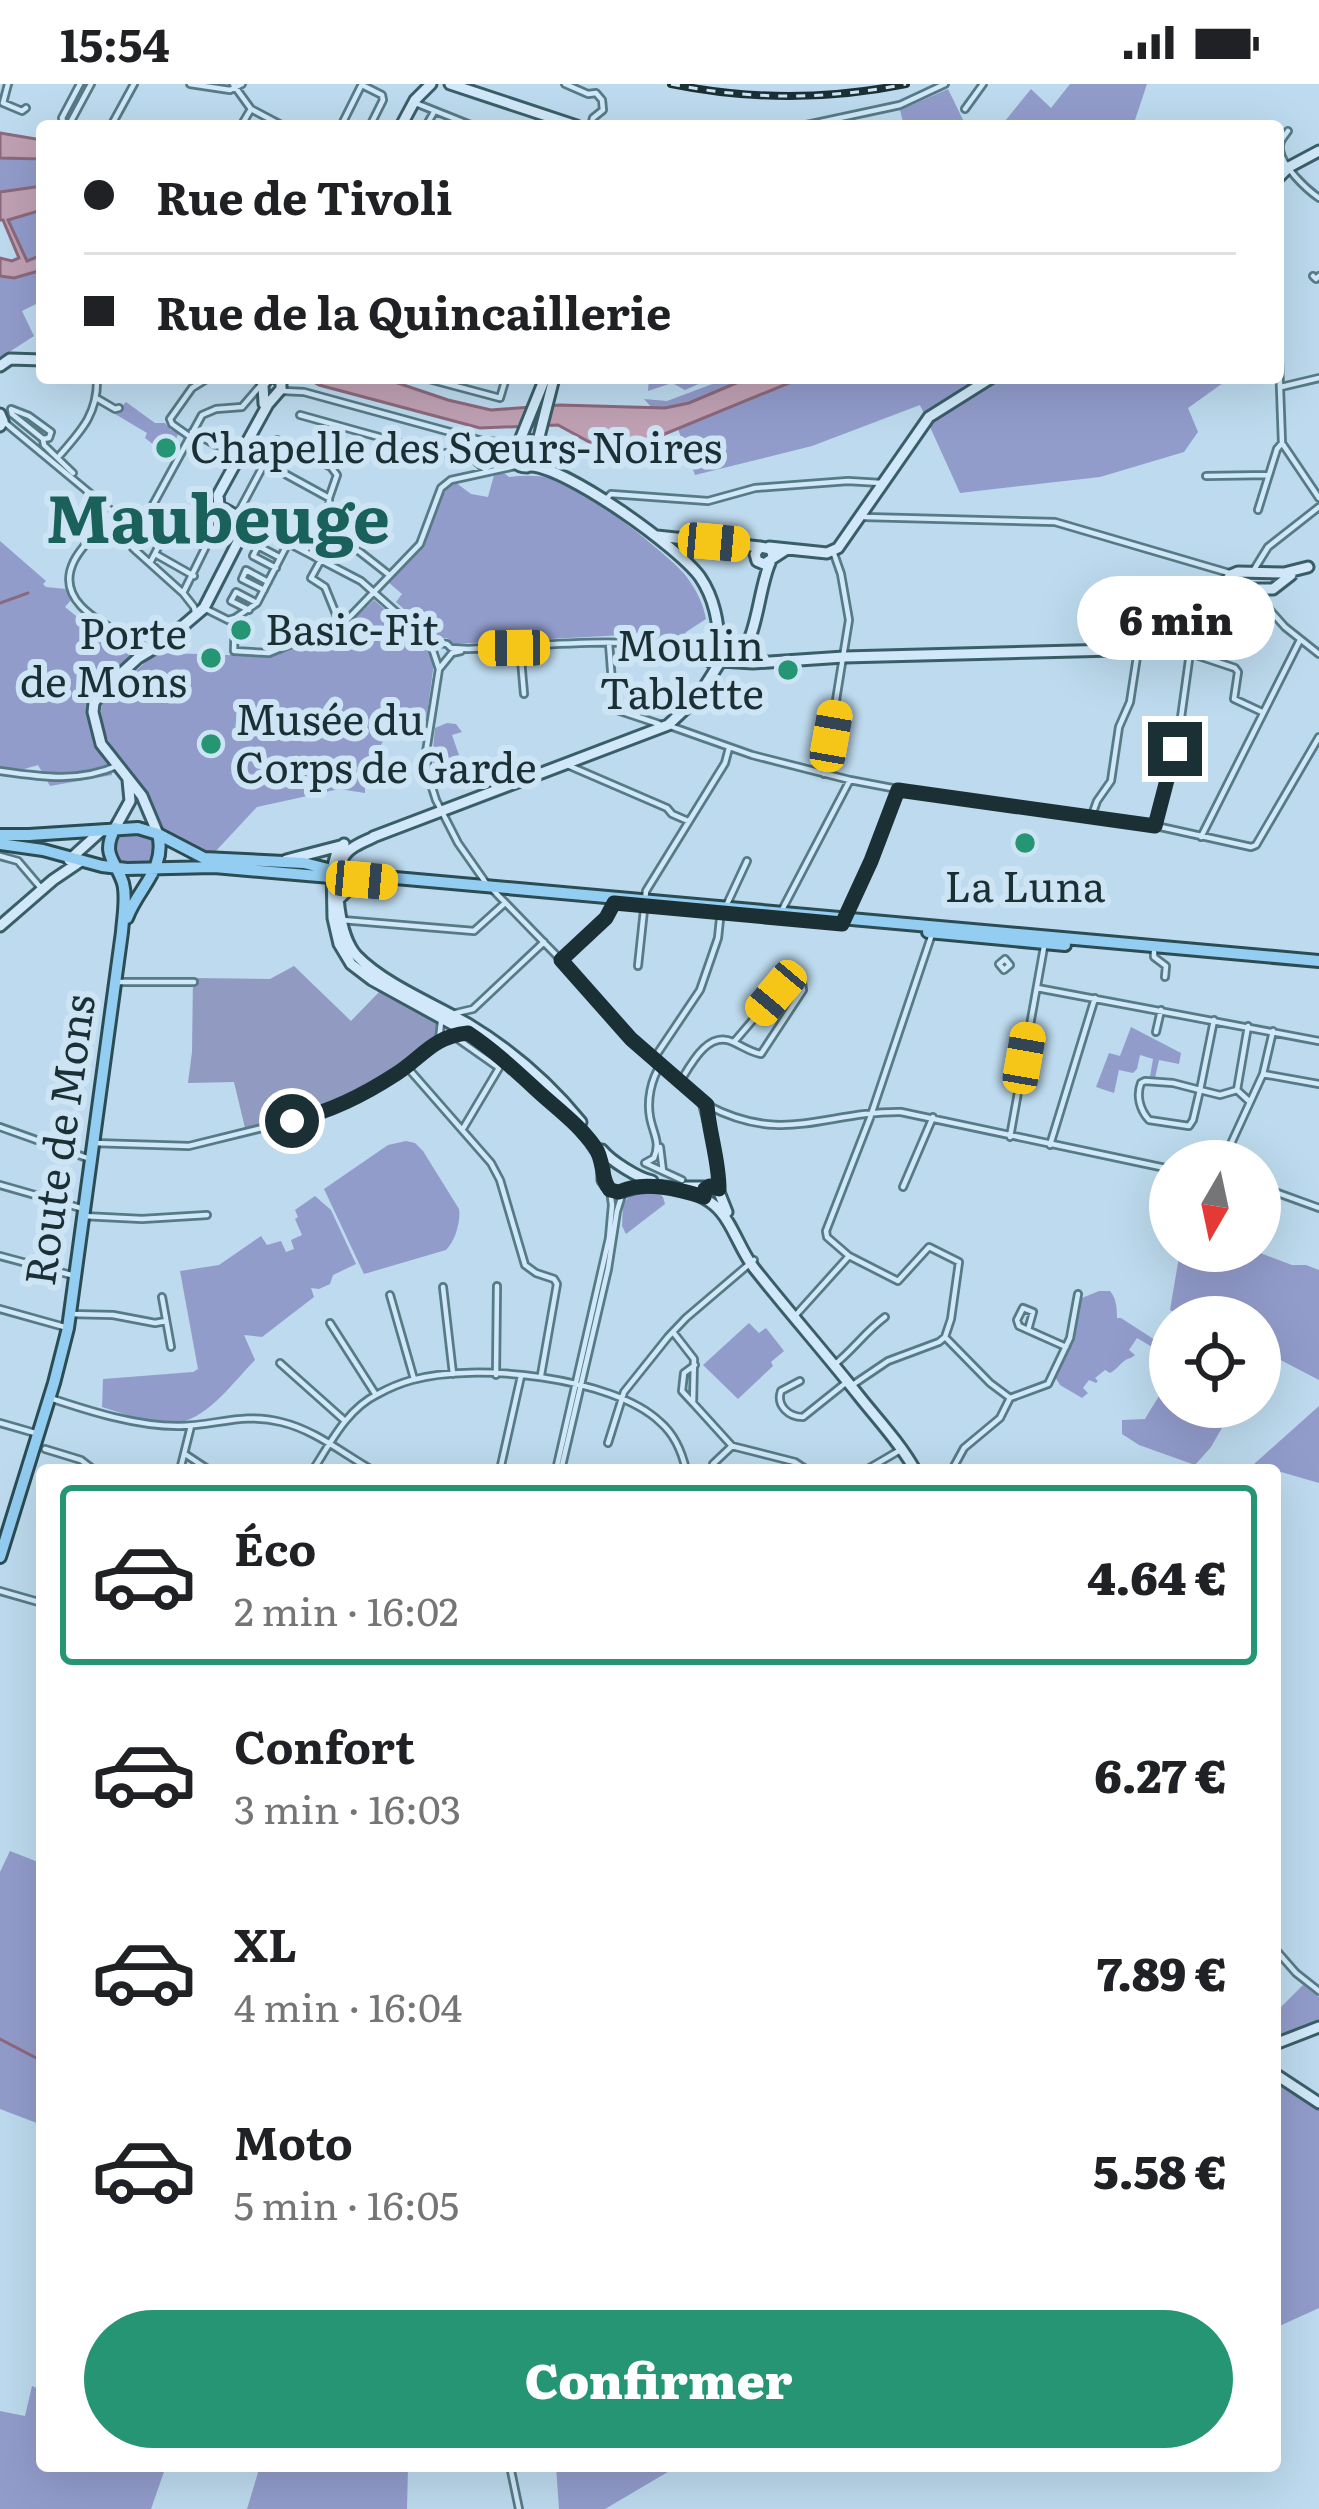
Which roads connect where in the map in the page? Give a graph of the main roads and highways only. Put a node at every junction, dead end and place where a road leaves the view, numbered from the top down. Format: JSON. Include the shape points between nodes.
{"nodes":[{"id":1,"x":450,"y":84,"type":"edge"},
{"id":2,"x":426,"y":85,"type":"edge"},
{"id":3,"x":467,"y":86,"type":"edge"},
{"id":4,"x":404,"y":120,"type":"edge"},
{"id":5,"x":560,"y":120,"type":"edge"},
{"id":6,"x":1319,"y":152,"type":"edge"},
{"id":7,"x":1284,"y":172,"type":"edge"},
{"id":8,"x":36,"y":360,"type":"edge"},
{"id":9,"x":0,"y":366,"type":"edge"},
{"id":10,"x":271,"y":384,"type":"edge"},
{"id":11,"x":543,"y":384,"type":"edge"},
{"id":12,"x":551,"y":384,"type":"edge"},
{"id":13,"x":981,"y":384,"type":"edge"},
{"id":14,"x":542,"y":400,"type":"junction"},
{"id":15,"x":520,"y":439,"type":"junction"},
{"id":16,"x":539,"y":447,"type":"junction"},
{"id":17,"x":531,"y":466,"type":"junction"},
{"id":18,"x":566,"y":477,"type":"junction"},
{"id":19,"x":652,"y":535,"type":"junction"},
{"id":20,"x":686,"y":539,"type":"junction"},
{"id":21,"x":764,"y":555,"type":"junction"},
{"id":22,"x":678,"y":556,"type":"junction"},
{"id":23,"x":1314,"y":564,"type":"edge"},
{"id":24,"x":1276,"y":579,"type":"junction"},
{"id":25,"x":1232,"y":581,"type":"junction"},
{"id":26,"x":715,"y":655,"type":"junction"},
{"id":27,"x":737,"y":658,"type":"junction"},
{"id":28,"x":770,"y":660,"type":"junction"},
{"id":29,"x":123,"y":770,"type":"junction"},
{"id":30,"x":108,"y":829,"type":"junction"},
{"id":31,"x":158,"y":834,"type":"junction"},
{"id":32,"x":374,"y":837,"type":"junction"},
{"id":33,"x":344,"y":844,"type":"junction"},
{"id":34,"x":0,"y":846,"type":"edge"},
{"id":35,"x":57,"y":854,"type":"junction"},
{"id":36,"x":76,"y":860,"type":"junction"},
{"id":37,"x":275,"y":862,"type":"junction"},
{"id":38,"x":115,"y":868,"type":"junction"},
{"id":39,"x":155,"y":869,"type":"junction"},
{"id":40,"x":58,"y":874,"type":"junction"},
{"id":41,"x":335,"y":877,"type":"junction"},
{"id":42,"x":362,"y":880,"type":"junction"},
{"id":43,"x":492,"y":889,"type":"junction"},
{"id":44,"x":340,"y":899,"type":"junction"},
{"id":45,"x":645,"y":903,"type":"junction"},
{"id":46,"x":724,"y":910,"type":"junction"},
{"id":47,"x":843,"y":921,"type":"junction"},
{"id":48,"x":0,"y":926,"type":"edge"},
{"id":49,"x":122,"y":932,"type":"junction"},
{"id":50,"x":1045,"y":940,"type":"junction"},
{"id":51,"x":1319,"y":964,"type":"edge"},
{"id":52,"x":445,"y":1015,"type":"junction"},
{"id":53,"x":470,"y":1030,"type":"junction"},
{"id":54,"x":616,"y":1163,"type":"junction"},
{"id":55,"x":604,"y":1172,"type":"junction"},
{"id":56,"x":632,"y":1174,"type":"junction"},
{"id":57,"x":627,"y":1189,"type":"junction"},
{"id":58,"x":712,"y":1193,"type":"junction"},
{"id":59,"x":911,"y":1464,"type":"edge"},
{"id":60,"x":0,"y":1557,"type":"edge"},
{"id":61,"x":1319,"y":2027,"type":"edge"},
{"id":62,"x":1281,"y":2042,"type":"edge"},
{"id":63,"x":1281,"y":2078,"type":"edge"},
{"id":64,"x":1319,"y":2103,"type":"edge"}],
"edges":[{"from":1,"to":3,"type":"main road"},
{"from":2,"to":4,"type":"main road"},
{"from":3,"to":5,"type":"main road"},
{"from":6,"to":7,"type":"main road"},
{"from":8,"to":9,"type":"main road"},
{"from":10,"to":29,"type":"main road","via":[[217,497],[242,519],[202,607],[94,703],[101,744]]},
{"from":11,"to":14,"type":"main road"},
{"from":12,"to":14,"type":"main road"},
{"from":13,"to":21,"type":"main road","via":[[928,417],[833,551]]},
{"from":14,"to":15,"type":"main road"},
{"from":14,"to":16,"type":"main road"},
{"from":15,"to":16,"type":"main road"},
{"from":15,"to":17,"type":"main road","via":[[514,460]]},
{"from":16,"to":17,"type":"main road"},
{"from":16,"to":18,"type":"main road"},
{"from":17,"to":18,"type":"main road"},
{"from":18,"to":19,"type":"main road"},
{"from":19,"to":20,"type":"main road"},
{"from":19,"to":22,"type":"main road"},
{"from":20,"to":21,"type":"main road","via":[[742,544]]},
{"from":20,"to":22,"type":"main road"},
{"from":21,"to":27,"type":"main road","via":[[748,645]]},
{"from":22,"to":26,"type":"main road","via":[[709,592]]},
{"from":23,"to":24,"type":"main road"},
{"from":24,"to":25,"type":"main road","via":[[1252,571]]},
{"from":24,"to":25,"type":"main road","via":[[1252,590]]},
{"from":25,"to":28,"type":"main road","via":[[1195,624],[1154,650]]},
{"from":26,"to":27,"type":"main road"},
{"from":26,"to":28,"type":"main road"},
{"from":26,"to":32,"type":"main road","via":[[698,697],[670,723]]},
{"from":27,"to":28,"type":"main road"},
{"from":29,"to":30,"type":"main road","via":[[130,801]]},
{"from":29,"to":31,"type":"main road"},
{"from":30,"to":31,"type":"main road"},
{"from":30,"to":34,"type":"main road"},
{"from":30,"to":36,"type":"main road"},
{"from":30,"to":38,"type":"main road","name":"Route de Mons"},
{"from":31,"to":37,"type":"main road","via":[[204,858]]},
{"from":31,"to":39,"type":"main road"},
{"from":32,"to":33,"type":"main road"},
{"from":32,"to":41,"type":"main road","via":[[349,850]]},
{"from":33,"to":37,"type":"main road"},
{"from":33,"to":41,"type":"main road"},
{"from":34,"to":35,"type":"main road"},
{"from":35,"to":36,"type":"main road"},
{"from":35,"to":40,"type":"main road"},
{"from":36,"to":38,"type":"main road"},
{"from":36,"to":40,"type":"main road"},
{"from":37,"to":41,"type":"main road","via":[[304,862]]},
{"from":38,"to":39,"type":"main road"},
{"from":38,"to":49,"type":"main road","name":"Route de Mons","via":[[124,893]]},
{"from":39,"to":41,"type":"main road"},
{"from":39,"to":49,"type":"main road"},
{"from":40,"to":48,"type":"main road"},
{"from":41,"to":42,"type":"main road"},
{"from":41,"to":43,"type":"main road"},
{"from":41,"to":44,"type":"main road"},
{"from":41,"to":52,"type":"main road","via":[[335,931],[351,964]]},
{"from":42,"to":43,"type":"main road"},
{"from":42,"to":44,"type":"main road"},
{"from":43,"to":45,"type":"main road"},
{"from":43,"to":45,"type":"main road"},
{"from":44,"to":52,"type":"main road","via":[[347,943],[362,960]]},
{"from":45,"to":46,"type":"main road"},
{"from":46,"to":47,"type":"main road"},
{"from":46,"to":47,"type":"main road"},
{"from":47,"to":50,"type":"main road"},
{"from":47,"to":50,"type":"main road"},
{"from":49,"to":60,"type":"main road","name":"Route de Mons","via":[[68,1328]]},
{"from":50,"to":51,"type":"main road"},
{"from":50,"to":51,"type":"main road"},
{"from":52,"to":53,"type":"main road"},
{"from":53,"to":54,"type":"main road","via":[[498,1043],[562,1098]]},
{"from":53,"to":55,"type":"main road","via":[[576,1124]]},
{"from":54,"to":55,"type":"main road"},
{"from":54,"to":56,"type":"main road"},
{"from":55,"to":57,"type":"main road","via":[[610,1190]]},
{"from":56,"to":57,"type":"main road"},
{"from":56,"to":58,"type":"main road"},
{"from":57,"to":58,"type":"main road"},
{"from":58,"to":59,"type":"main road","via":[[752,1261]]},
{"from":61,"to":62,"type":"main road"},
{"from":63,"to":64,"type":"main road"}]}
